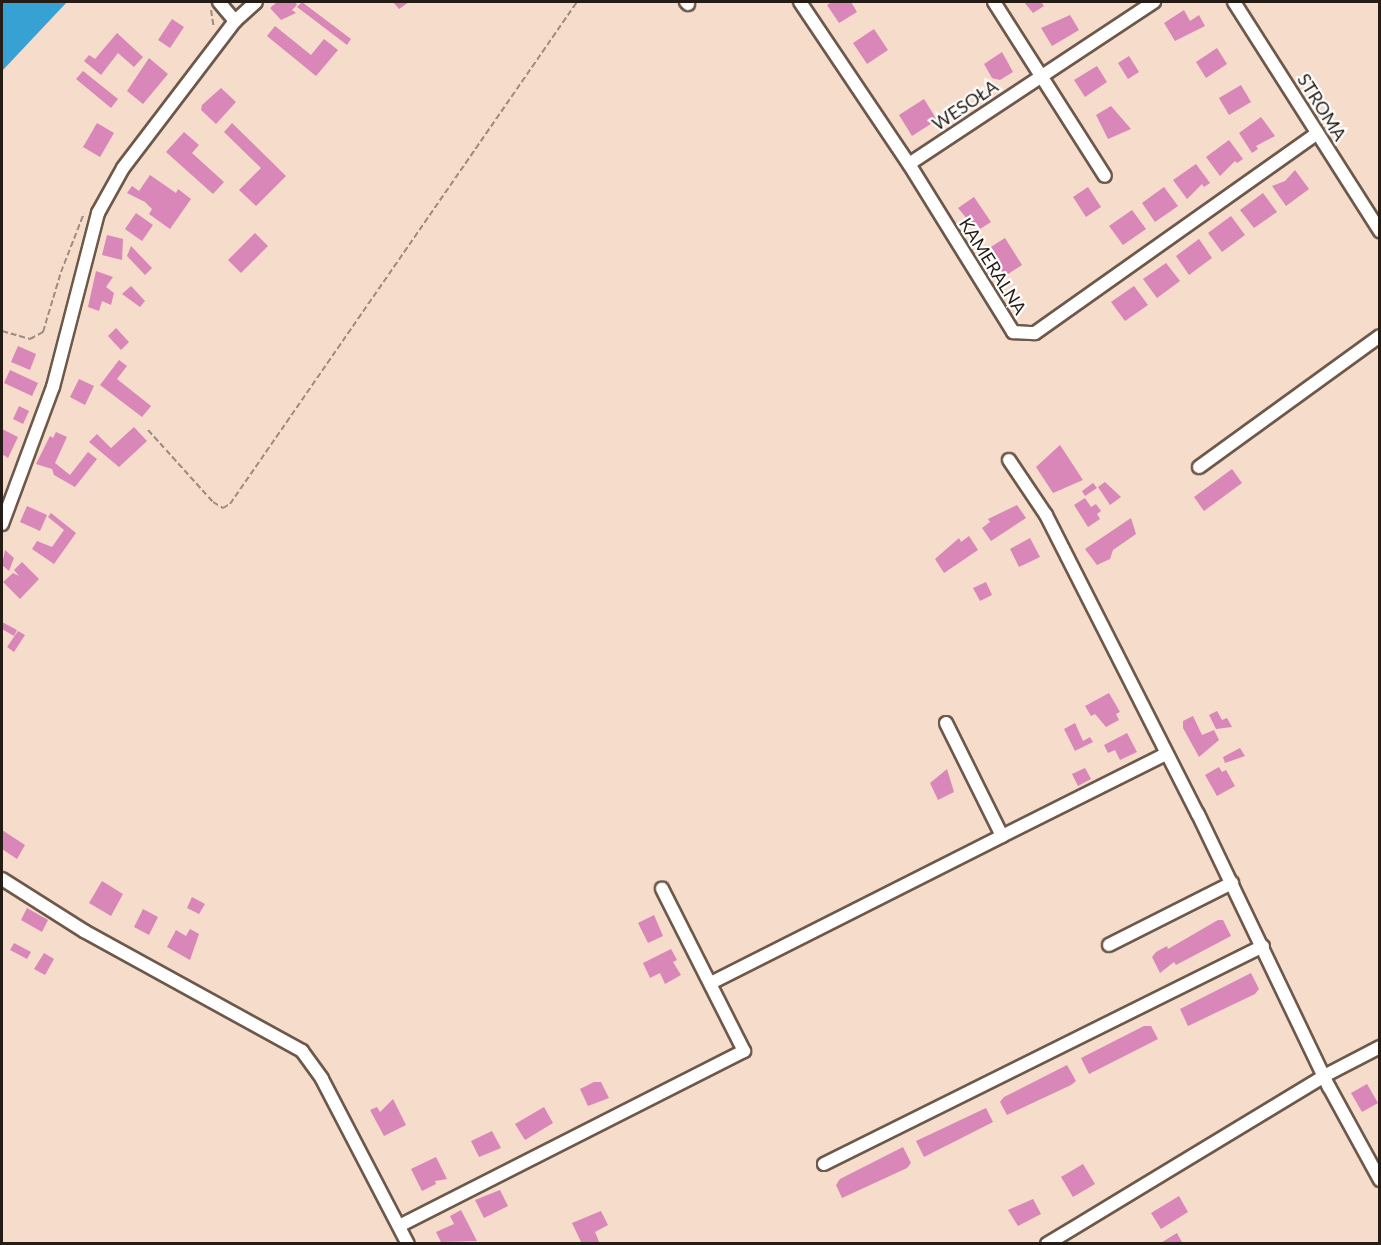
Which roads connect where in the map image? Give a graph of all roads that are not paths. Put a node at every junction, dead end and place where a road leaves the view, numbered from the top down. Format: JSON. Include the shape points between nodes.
{"nodes":[{"id":1,"x":219,"y":2,"type":"edge"},
{"id":2,"x":256,"y":2,"type":"edge"},
{"id":3,"x":800,"y":2,"type":"edge"},
{"id":4,"x":994,"y":2,"type":"edge"},
{"id":5,"x":1154,"y":2,"type":"edge"},
{"id":6,"x":1234,"y":2,"type":"edge"},
{"id":7,"x":235,"y":21,"type":"junction"},
{"id":8,"x":1041,"y":75,"type":"junction"},
{"id":9,"x":1317,"y":133,"type":"junction"},
{"id":10,"x":909,"y":164,"type":"junction"},
{"id":11,"x":1105,"y":176,"type":"dead end"},
{"id":12,"x":1380,"y":231,"type":"edge"},
{"id":13,"x":1380,"y":336,"type":"edge"},
{"id":14,"x":1009,"y":460,"type":"dead end"},
{"id":15,"x":1199,"y":467,"type":"dead end"},
{"id":16,"x":2,"y":524,"type":"edge"},
{"id":17,"x":946,"y":723,"type":"dead end"},
{"id":18,"x":1166,"y":754,"type":"junction"},
{"id":19,"x":1002,"y":836,"type":"junction"},
{"id":20,"x":2,"y":879,"type":"edge"},
{"id":21,"x":1232,"y":883,"type":"junction"},
{"id":22,"x":662,"y":889,"type":"dead end"},
{"id":23,"x":1109,"y":945,"type":"dead end"},
{"id":24,"x":1263,"y":946,"type":"junction"},
{"id":25,"x":711,"y":983,"type":"junction"},
{"id":26,"x":1380,"y":1047,"type":"edge"},
{"id":27,"x":1326,"y":1075,"type":"junction"},
{"id":28,"x":824,"y":1164,"type":"dead end"},
{"id":29,"x":1380,"y":1180,"type":"edge"},
{"id":30,"x":399,"y":1226,"type":"junction"},
{"id":31,"x":408,"y":1244,"type":"edge"},
{"id":32,"x":1047,"y":1244,"type":"edge"}],
"edges":[{"from":1,"to":7,"type":"street"},
{"from":2,"to":7,"type":"street"},
{"from":3,"to":10,"type":"street","name":"KAMERALNA"},
{"from":4,"to":8,"type":"street"},
{"from":5,"to":8,"type":"street","name":"WESOŁA"},
{"from":6,"to":9,"type":"street","name":"STROMA"},
{"from":7,"to":16,"type":"street","via":[[123,168],[98,213],[53,387]]},
{"from":8,"to":10,"type":"street","name":"WESOŁA"},
{"from":8,"to":11,"type":"street"},
{"from":9,"to":10,"type":"street","name":"KAMERALNA","via":[[1035,333],[1013,332]]},
{"from":9,"to":12,"type":"street","name":"STROMA"},
{"from":13,"to":15,"type":"street"},
{"from":14,"to":18,"type":"street","via":[[1046,515]]},
{"from":17,"to":19,"type":"street"},
{"from":18,"to":19,"type":"street"},
{"from":18,"to":21,"type":"street"},
{"from":19,"to":25,"type":"street"},
{"from":20,"to":30,"type":"street","via":[[84,931],[302,1051],[322,1079]]},
{"from":21,"to":23,"type":"street"},
{"from":21,"to":24,"type":"street"},
{"from":22,"to":25,"type":"street"},
{"from":24,"to":27,"type":"street"},
{"from":24,"to":28,"type":"street"},
{"from":25,"to":30,"type":"street","via":[[744,1051]]},
{"from":26,"to":27,"type":"street"},
{"from":27,"to":29,"type":"street"},
{"from":27,"to":32,"type":"street"},
{"from":30,"to":31,"type":"street"}]}
